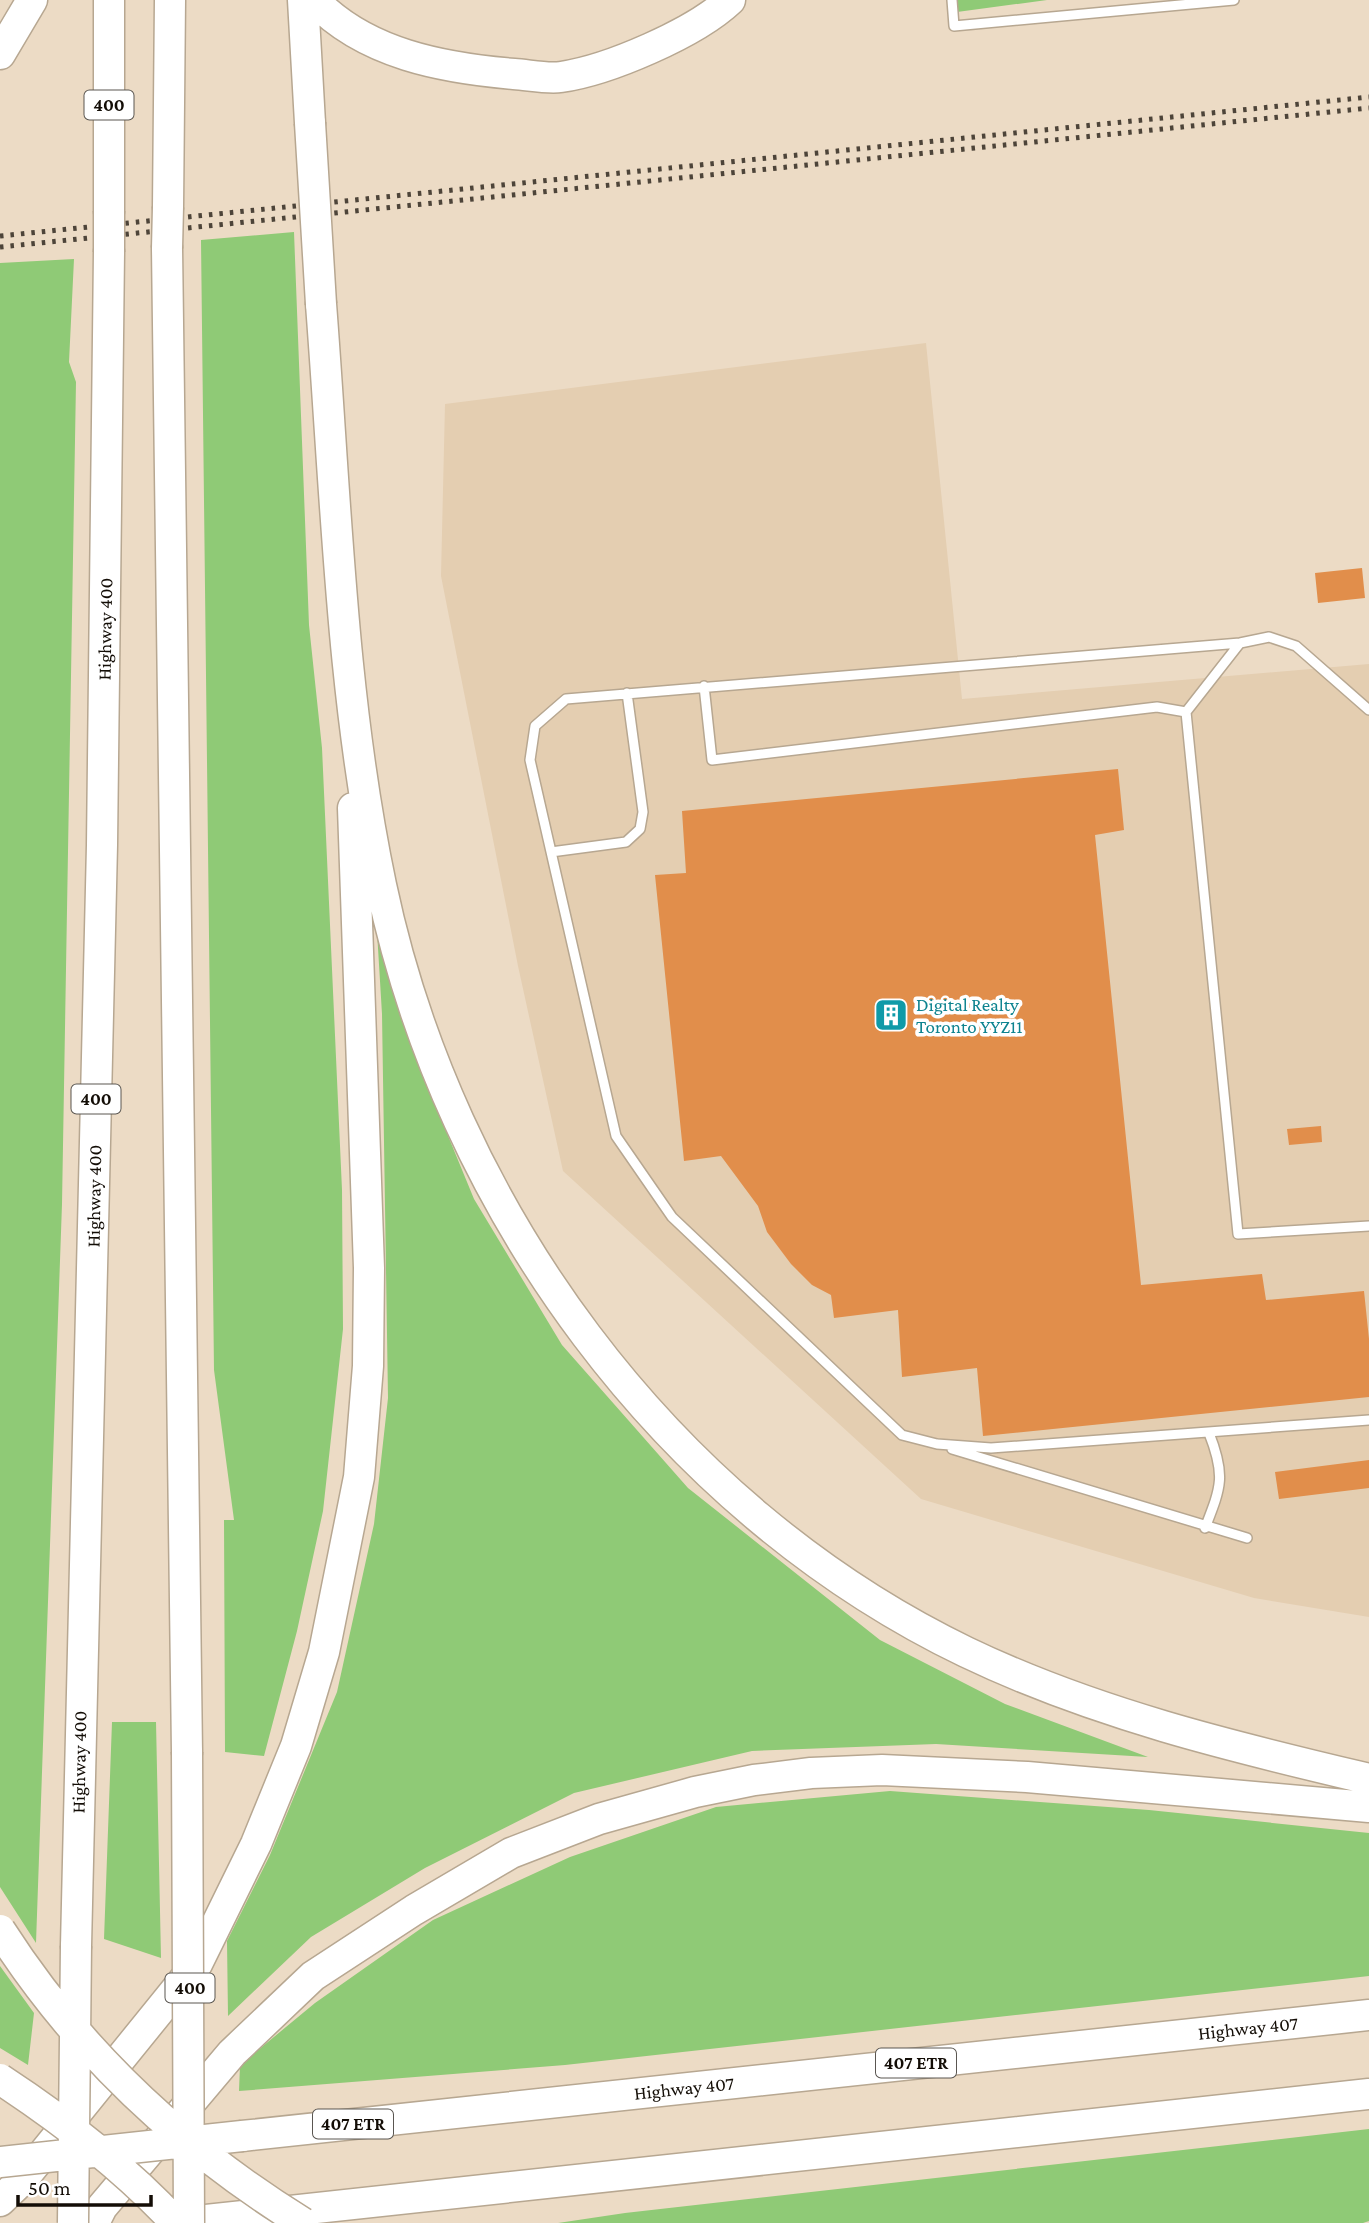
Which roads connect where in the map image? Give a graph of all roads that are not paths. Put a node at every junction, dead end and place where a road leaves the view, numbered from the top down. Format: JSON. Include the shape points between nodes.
{"nodes":[{"id":1,"x":32,"y":0,"type":"edge"},
{"id":2,"x":109,"y":0,"type":"edge"},
{"id":3,"x":170,"y":0,"type":"edge"},
{"id":4,"x":730,"y":0,"type":"edge"},
{"id":5,"x":952,"y":0,"type":"edge"},
{"id":6,"x":1234,"y":0,"type":"edge"},
{"id":7,"x":307,"y":7,"type":"edge"},
{"id":8,"x":0,"y":54,"type":"edge"},
{"id":9,"x":1240,"y":643,"type":"junction"},
{"id":10,"x":350,"y":678,"type":"junction"},
{"id":11,"x":704,"y":686,"type":"junction"},
{"id":12,"x":627,"y":692,"type":"junction"},
{"id":13,"x":1369,"y":709,"type":"edge"},
{"id":14,"x":1186,"y":712,"type":"junction"},
{"id":15,"x":551,"y":852,"type":"junction"},
{"id":16,"x":1369,"y":1226,"type":"edge"},
{"id":17,"x":1369,"y":1420,"type":"edge"},
{"id":18,"x":1209,"y":1433,"type":"junction"},
{"id":19,"x":937,"y":1444,"type":"junction"},
{"id":20,"x":1205,"y":1528,"type":"junction"},
{"id":21,"x":1247,"y":1538,"type":"dead end"},
{"id":22,"x":1369,"y":1780,"type":"edge"},
{"id":23,"x":1369,"y":1807,"type":"edge"},
{"id":24,"x":0,"y":1930,"type":"edge"},
{"id":25,"x":1369,"y":2015,"type":"edge"},
{"id":26,"x":0,"y":2079,"type":"edge"},
{"id":27,"x":1369,"y":2094,"type":"edge"},
{"id":28,"x":0,"y":2162,"type":"edge"},
{"id":29,"x":0,"y":2201,"type":"edge"},
{"id":30,"x":73,"y":2223,"type":"edge"},
{"id":31,"x":94,"y":2223,"type":"edge"},
{"id":32,"x":177,"y":2223,"type":"edge"},
{"id":33,"x":189,"y":2223,"type":"edge"},
{"id":34,"x":303,"y":2223,"type":"edge"}],
"edges":[{"from":1,"to":8,"type":"highway"},
{"from":2,"to":30,"type":"highway","name":"Highway 400","number":"400","bridge":true,"via":[[102,845]]},
{"from":3,"to":33,"type":"highway","number":"400","bridge":true,"via":[[167,248]]},
{"from":4,"to":7,"type":"highway","via":[[683,31],[621,61],[560,78],[456,69],[388,49]]},
{"from":5,"to":6,"type":"lane","via":[[954,26]]},
{"from":7,"to":10,"type":"highway","bridge":true,"via":[[321,304]]},
{"from":9,"to":11,"type":"lane"},
{"from":9,"to":13,"type":"lane","via":[[1269,637],[1296,646]]},
{"from":9,"to":14,"type":"lane"},
{"from":10,"to":22,"type":"highway","via":[[382,889],[438,1072],[484,1171],[539,1268],[608,1367],[682,1449],[774,1532],[869,1598],[965,1652],[1014,1674],[1164,1726]]},
{"from":10,"to":29,"type":"highway","via":[[369,1268],[368,1366],[359,1477],[324,1652],[296,1746],[266,1820],[197,1964]]},
{"from":11,"to":12,"type":"lane"},
{"from":11,"to":14,"type":"lane","via":[[712,760],[1157,707]]},
{"from":12,"to":15,"type":"lane","via":[[565,699],[534,726],[530,760]]},
{"from":12,"to":15,"type":"lane","via":[[643,812],[640,829],[626,842]]},
{"from":14,"to":16,"type":"lane","via":[[1238,1234]]},
{"from":15,"to":19,"type":"lane","via":[[616,1136],[682,1226],[902,1435]]},
{"from":17,"to":18,"type":"lane"},
{"from":18,"to":19,"type":"lane","via":[[991,1448]]},
{"from":18,"to":20,"type":"lane","via":[[1218,1456],[1221,1487]]},
{"from":19,"to":20,"type":"lane"},
{"from":20,"to":21,"type":"lane"},
{"from":23,"to":31,"type":"highway","via":[[1027,1777],[881,1770],[754,1780],[598,1819],[511,1853],[414,1909],[313,1976],[232,2053]]},
{"from":24,"to":34,"type":"highway","bridge":true,"via":[[58,2011],[127,2089],[201,2154]]},
{"from":25,"to":28,"type":"highway","name":"Highway 407","number":"407 ETR","bridge":true},
{"from":26,"to":32,"type":"highway","bridge":true,"via":[[82,2137]]},
{"from":27,"to":32,"type":"highway"}]}
